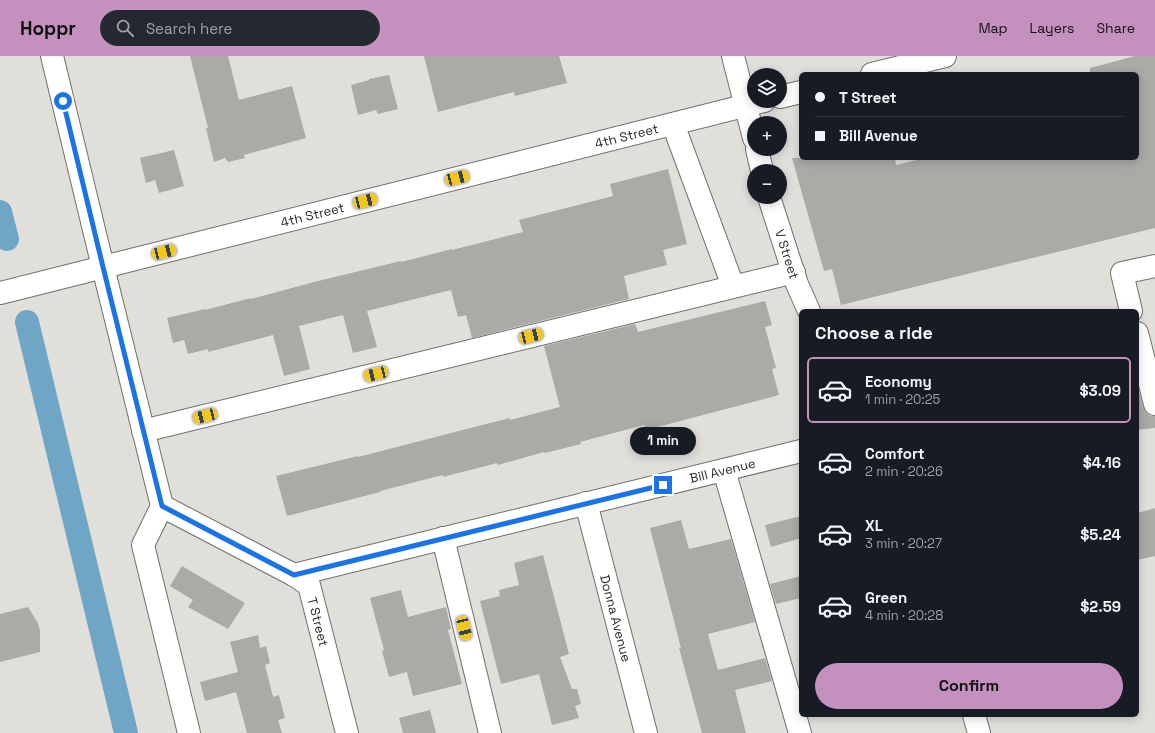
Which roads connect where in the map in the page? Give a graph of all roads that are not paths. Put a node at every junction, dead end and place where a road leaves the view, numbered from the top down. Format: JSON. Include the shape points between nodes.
{"nodes":[{"id":1,"x":52,"y":56,"type":"edge"},
{"id":2,"x":733,"y":56,"type":"edge"},
{"id":3,"x":944,"y":56,"type":"edge"},
{"id":4,"x":880,"y":72,"type":"edge"},
{"id":5,"x":747,"y":86,"type":"edge"},
{"id":6,"x":799,"y":92,"type":"edge"},
{"id":7,"x":787,"y":95,"type":"edge"},
{"id":8,"x":747,"y":105,"type":"edge"},
{"id":9,"x":673,"y":124,"type":"junction"},
{"id":10,"x":771,"y":204,"type":"edge"},
{"id":11,"x":1155,"y":266,"type":"edge"},
{"id":12,"x":103,"y":267,"type":"junction"},
{"id":13,"x":794,"y":272,"type":"junction"},
{"id":14,"x":733,"y":286,"type":"junction"},
{"id":15,"x":0,"y":292,"type":"edge"},
{"id":16,"x":807,"y":309,"type":"edge"},
{"id":17,"x":1131,"y":309,"type":"edge"},
{"id":18,"x":1139,"y":341,"type":"edge"},
{"id":19,"x":1155,"y":404,"type":"edge"},
{"id":20,"x":143,"y":431,"type":"junction"},
{"id":21,"x":799,"y":451,"type":"edge"},
{"id":22,"x":724,"y":470,"type":"junction"},
{"id":23,"x":586,"y":503,"type":"junction"},
{"id":24,"x":162,"y":506,"type":"junction"},
{"id":25,"x":443,"y":538,"type":"junction"},
{"id":26,"x":294,"y":575,"type":"junction"},
{"id":27,"x":975,"y":717,"type":"edge"},
{"id":28,"x":189,"y":733,"type":"edge"},
{"id":29,"x":347,"y":733,"type":"edge"},
{"id":30,"x":490,"y":733,"type":"edge"},
{"id":31,"x":646,"y":733,"type":"edge"},
{"id":32,"x":800,"y":733,"type":"edge"},
{"id":33,"x":979,"y":733,"type":"edge"}],
"edges":[{"from":1,"to":12,"type":"street"},
{"from":2,"to":5,"type":"street"},
{"from":3,"to":4,"type":"street"},
{"from":6,"to":7,"type":"street"},
{"from":8,"to":9,"type":"street","name":"4th Street"},
{"from":9,"to":12,"type":"street","name":"4th Street"},
{"from":9,"to":14,"type":"street"},
{"from":10,"to":13,"type":"street","name":"V Street"},
{"from":11,"to":17,"type":"street","via":[[1122,273]]},
{"from":12,"to":15,"type":"street","name":"4th Street"},
{"from":12,"to":20,"type":"street"},
{"from":13,"to":14,"type":"street"},
{"from":13,"to":16,"type":"street","name":"V Street"},
{"from":14,"to":20,"type":"street"},
{"from":18,"to":19,"type":"street"},
{"from":20,"to":24,"type":"street"},
{"from":21,"to":22,"type":"street","name":"Bill Avenue"},
{"from":22,"to":23,"type":"street","name":"Bill Avenue"},
{"from":22,"to":32,"type":"street"},
{"from":23,"to":25,"type":"street","name":"Bill Avenue"},
{"from":23,"to":31,"type":"street","name":"Donna Avenue"},
{"from":24,"to":26,"type":"street","name":"T Street"},
{"from":24,"to":28,"type":"street","via":[[143,545]]},
{"from":25,"to":26,"type":"street","name":"Bill Avenue"},
{"from":25,"to":30,"type":"street"},
{"from":26,"to":29,"type":"street","name":"T Street","via":[[309,585]]},
{"from":27,"to":33,"type":"street"}]}
